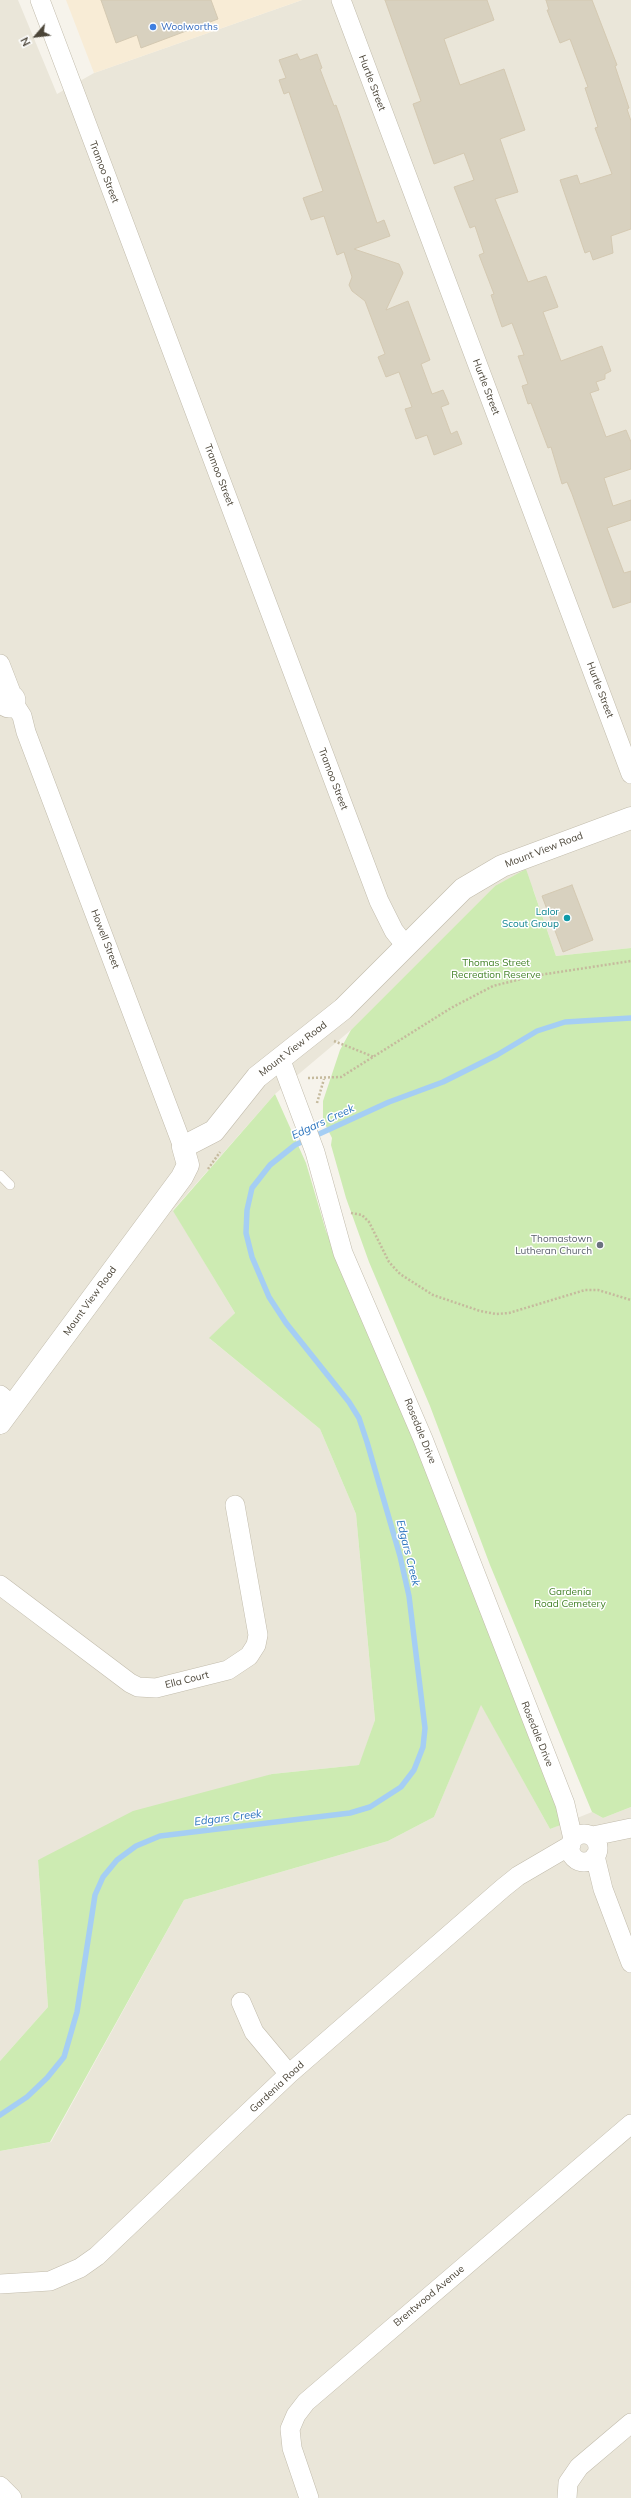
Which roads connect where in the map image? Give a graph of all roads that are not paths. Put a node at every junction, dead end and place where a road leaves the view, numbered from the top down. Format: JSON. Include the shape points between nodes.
{"nodes":[{"id":1,"x":40,"y":0,"type":"edge"},
{"id":2,"x":341,"y":0,"type":"edge"},
{"id":3,"x":1,"y":667,"type":"edge"},
{"id":4,"x":6,"y":703,"type":"edge"},
{"id":5,"x":631,"y":774,"type":"edge"},
{"id":6,"x":631,"y":818,"type":"edge"},
{"id":7,"x":406,"y":946,"type":"junction"},
{"id":8,"x":280,"y":1058,"type":"junction"},
{"id":9,"x":183,"y":1147,"type":"junction"},
{"id":10,"x":0,"y":1175,"type":"edge"},
{"id":11,"x":10,"y":1185,"type":"dead end"},
{"id":12,"x":6,"y":1400,"type":"edge"},
{"id":13,"x":0,"y":1424,"type":"edge"},
{"id":14,"x":235,"y":1506,"type":"dead end"},
{"id":15,"x":0,"y":1585,"type":"edge"},
{"id":16,"x":629,"y":1829,"type":"edge"},
{"id":17,"x":584,"y":1848,"type":"junction"},
{"id":18,"x":631,"y":1963,"type":"edge"},
{"id":19,"x":241,"y":2002,"type":"dead end"},
{"id":20,"x":289,"y":2074,"type":"junction"},
{"id":21,"x":631,"y":2124,"type":"edge"},
{"id":22,"x":0,"y":2284,"type":"edge"},
{"id":23,"x":631,"y":2423,"type":"edge"},
{"id":24,"x":0,"y":2486,"type":"edge"},
{"id":25,"x":12,"y":2498,"type":"edge"},
{"id":26,"x":309,"y":2498,"type":"edge"},
{"id":27,"x":567,"y":2498,"type":"edge"}],
"edges":[{"from":1,"to":7,"type":"street","name":"Tramoo Street","via":[[379,901],[394,931]]},
{"from":2,"to":5,"type":"street","name":"Hurtle Street"},
{"from":3,"to":4,"type":"street","name":"Howell Street"},
{"from":4,"to":9,"type":"street","name":"Howell Street","via":[[26,732]]},
{"from":6,"to":7,"type":"street","name":"Mount View Road","via":[[488,873],[463,889]]},
{"from":7,"to":8,"type":"street","name":"Mount View Road","via":[[348,1004]]},
{"from":8,"to":9,"type":"street","name":"Mount View Road","via":[[257,1077],[214,1131]]},
{"from":8,"to":17,"type":"street","name":"Rosedale Drive","via":[[315,1152],[343,1253],[420,1432]]},
{"from":9,"to":12,"type":"street","name":"Mount View Road","via":[[188,1165],[182,1177]]},
{"from":10,"to":11,"type":"lane"},
{"from":12,"to":13,"type":"street","name":"Mount View Road"},
{"from":14,"to":15,"type":"street","name":"Ella Court","via":[[258,1635],[256,1645],[249,1656],[228,1670],[156,1688],[138,1687]]},
{"from":16,"to":17,"type":"street","name":"Gardenia Road"},
{"from":17,"to":18,"type":"street","name":"Rosedale Drive","via":[[603,1889]]},
{"from":17,"to":20,"type":"street","name":"Gardenia Road","via":[[545,1861],[518,1876]]},
{"from":19,"to":20,"type":"street","via":[[254,2032]]},
{"from":20,"to":22,"type":"street","name":"Gardenia Road","via":[[97,2256],[80,2268],[50,2281]]},
{"from":21,"to":26,"type":"street","name":"Brentwood Avenue","via":[[306,2402],[290,2429],[292,2448]]},
{"from":23,"to":27,"type":"street","via":[[579,2467],[568,2483]]},
{"from":24,"to":25,"type":"street"}]}
